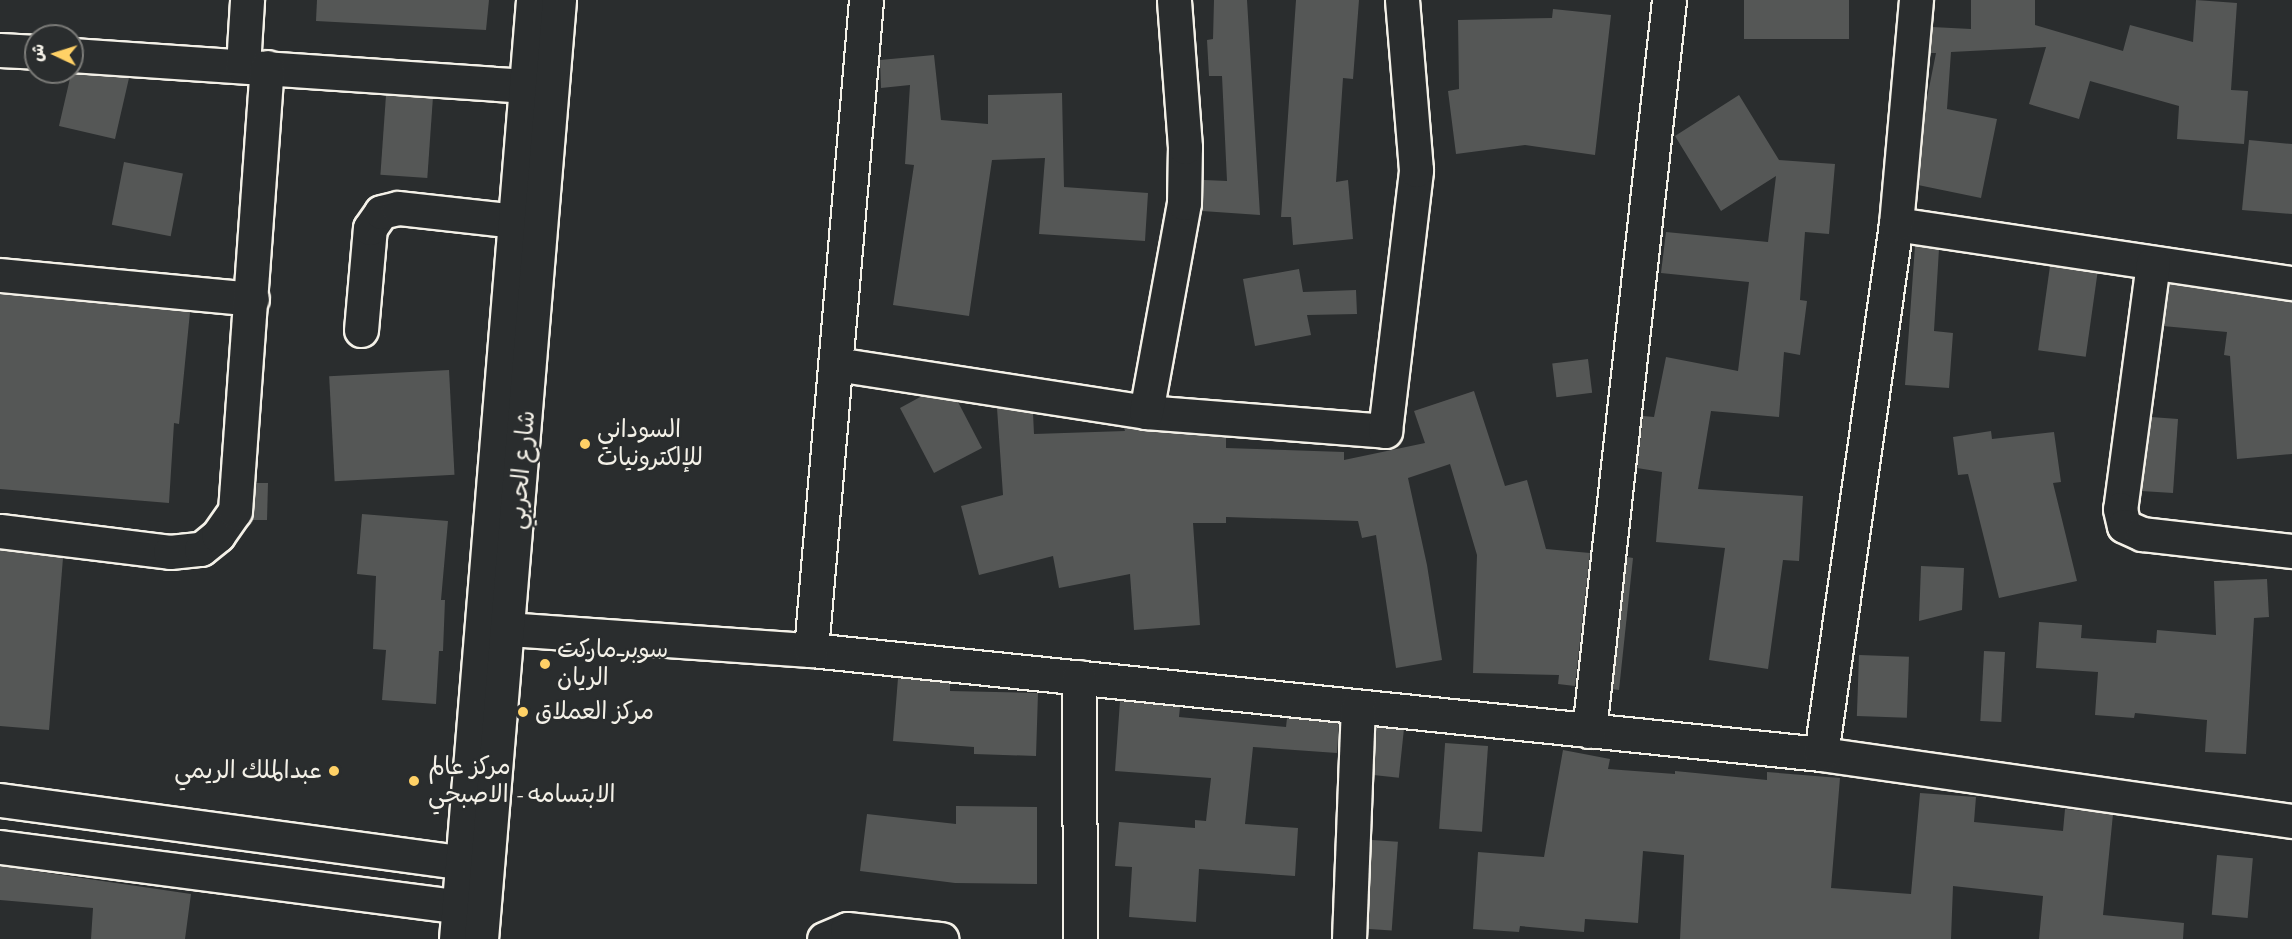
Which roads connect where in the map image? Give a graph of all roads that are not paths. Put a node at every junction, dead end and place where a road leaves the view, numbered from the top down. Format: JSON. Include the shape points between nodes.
{"nodes":[{"id":1,"x":247,"y":0,"type":"edge"},
{"id":2,"x":533,"y":0,"type":"edge"},
{"id":3,"x":559,"y":0,"type":"edge"},
{"id":4,"x":866,"y":0,"type":"edge"},
{"id":5,"x":1174,"y":0,"type":"edge"},
{"id":6,"x":1402,"y":0,"type":"edge"},
{"id":7,"x":1669,"y":0,"type":"edge"},
{"id":8,"x":1916,"y":0,"type":"edge"},
{"id":9,"x":0,"y":50,"type":"edge"},
{"id":10,"x":24,"y":51,"type":"edge"},
{"id":11,"x":84,"y":56,"type":"edge"},
{"id":12,"x":255,"y":67,"type":"junction"},
{"id":13,"x":527,"y":87,"type":"junction"},
{"id":14,"x":515,"y":221,"type":"junction"},
{"id":15,"x":1896,"y":224,"type":"junction"},
{"id":16,"x":2153,"y":263,"type":"junction"},
{"id":17,"x":0,"y":274,"type":"edge"},
{"id":18,"x":2292,"y":283,"type":"edge"},
{"id":19,"x":252,"y":299,"type":"junction"},
{"id":20,"x":361,"y":330,"type":"dead end"},
{"id":21,"x":836,"y":364,"type":"junction"},
{"id":22,"x":1146,"y":412,"type":"junction"},
{"id":23,"x":0,"y":531,"type":"edge"},
{"id":24,"x":2292,"y":551,"type":"edge"},
{"id":25,"x":508,"y":629,"type":"junction"},
{"id":26,"x":812,"y":650,"type":"junction"},
{"id":27,"x":1079,"y":677,"type":"junction"},
{"id":28,"x":1358,"y":707,"type":"junction"},
{"id":29,"x":1589,"y":731,"type":"junction"},
{"id":30,"x":1821,"y":754,"type":"junction"},
{"id":31,"x":0,"y":800,"type":"edge"},
{"id":32,"x":2292,"y":821,"type":"edge"},
{"id":33,"x":0,"y":847,"type":"edge"},
{"id":34,"x":463,"y":863,"type":"junction"},
{"id":35,"x":459,"y":907,"type":"junction"},
{"id":36,"x":456,"y":939,"type":"edge"},
{"id":37,"x":481,"y":939,"type":"edge"},
{"id":38,"x":824,"y":939,"type":"edge"},
{"id":39,"x":941,"y":939,"type":"edge"},
{"id":40,"x":1080,"y":939,"type":"edge"},
{"id":41,"x":1349,"y":939,"type":"edge"}],
"edges":[{"from":1,"to":12,"type":"street"},
{"from":2,"to":13,"type":"street","name":"شارع الحربي"},
{"from":3,"to":25,"type":"street","name":"شارع الحربي"},
{"from":4,"to":21,"type":"street"},
{"from":5,"to":22,"type":"street","via":[[1185,147],[1184,203]]},
{"from":6,"to":22,"type":"street","via":[[1416,170],[1385,431]]},
{"from":7,"to":29,"type":"street"},
{"from":8,"to":15,"type":"street"},
{"from":9,"to":10,"type":"street"},
{"from":11,"to":12,"type":"street"},
{"from":12,"to":13,"type":"street"},
{"from":12,"to":19,"type":"street"},
{"from":13,"to":14,"type":"street","name":"شارع الحربي"},
{"from":14,"to":20,"type":"street","via":[[398,208],[381,212],[370,228]]},
{"from":14,"to":34,"type":"street","name":"شارع الحربي"},
{"from":15,"to":16,"type":"street"},
{"from":15,"to":30,"type":"street"},
{"from":16,"to":18,"type":"street"},
{"from":16,"to":24,"type":"street","via":[[2120,509],[2124,525],[2142,534]]},
{"from":17,"to":19,"type":"street"},
{"from":19,"to":23,"type":"street","via":[[235,511],[218,535],[201,549],[170,552]]},
{"from":21,"to":22,"type":"street"},
{"from":21,"to":26,"type":"street"},
{"from":25,"to":26,"type":"street"},
{"from":25,"to":37,"type":"street","name":"شارع الحربي"},
{"from":26,"to":27,"type":"street"},
{"from":27,"to":28,"type":"street"},
{"from":27,"to":40,"type":"street"},
{"from":28,"to":29,"type":"street"},
{"from":28,"to":41,"type":"street"},
{"from":29,"to":30,"type":"street"},
{"from":30,"to":32,"type":"street"},
{"from":31,"to":34,"type":"street"},
{"from":33,"to":35,"type":"street"},
{"from":34,"to":35,"type":"street","name":"شارع الحربي"},
{"from":35,"to":36,"type":"street","name":"شارع الحربي"},
{"from":38,"to":39,"type":"street","via":[[847,928]]}]}
